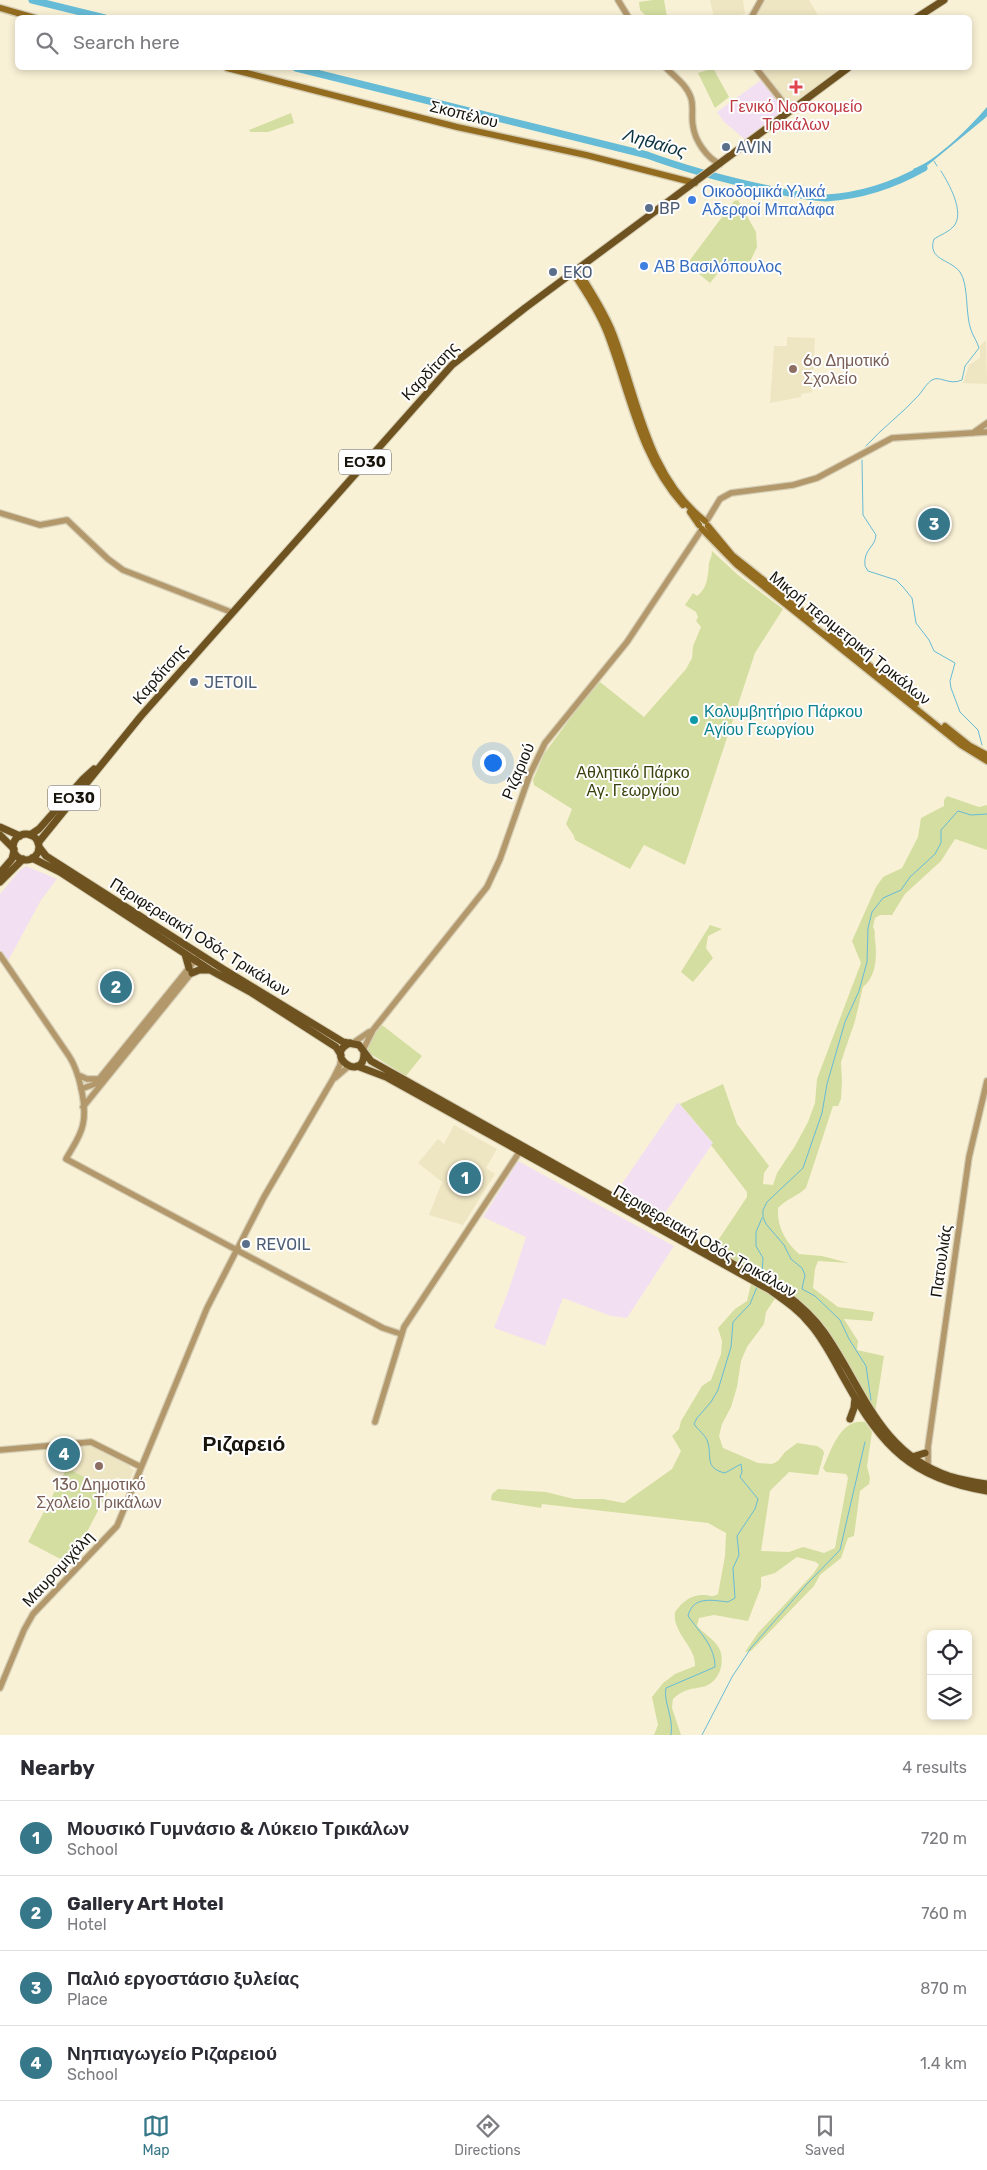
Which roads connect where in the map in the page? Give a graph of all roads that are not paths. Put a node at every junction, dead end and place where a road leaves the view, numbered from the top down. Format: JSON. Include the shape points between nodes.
{"nodes":[{"id":1,"x":618,"y":0,"type":"edge"},
{"id":2,"x":761,"y":0,"type":"edge"},
{"id":3,"x":944,"y":0,"type":"edge"},
{"id":4,"x":0,"y":8,"type":"edge"},
{"id":5,"x":24,"y":15,"type":"edge"},
{"id":6,"x":627,"y":15,"type":"edge"},
{"id":7,"x":753,"y":15,"type":"edge"},
{"id":8,"x":921,"y":15,"type":"edge"},
{"id":9,"x":235,"y":70,"type":"edge"},
{"id":10,"x":668,"y":70,"type":"edge"},
{"id":11,"x":758,"y":70,"type":"edge"},
{"id":12,"x":845,"y":70,"type":"edge"},
{"id":13,"x":790,"y":111,"type":"junction"},
{"id":14,"x":720,"y":164,"type":"junction"},
{"id":15,"x":697,"y":182,"type":"junction"},
{"id":16,"x":575,"y":271,"type":"junction"},
{"id":17,"x":987,"y":424,"type":"edge"},
{"id":18,"x":987,"y":432,"type":"edge"},
{"id":19,"x":971,"y":434,"type":"junction"},
{"id":20,"x":0,"y":513,"type":"edge"},
{"id":21,"x":704,"y":525,"type":"junction"},
{"id":22,"x":232,"y":612,"type":"junction"},
{"id":23,"x":987,"y":755,"type":"edge"},
{"id":24,"x":987,"y":761,"type":"edge"},
{"id":25,"x":98,"y":766,"type":"junction"},
{"id":26,"x":0,"y":827,"type":"edge"},
{"id":27,"x":32,"y":834,"type":"junction"},
{"id":28,"x":0,"y":835,"type":"edge"},
{"id":29,"x":20,"y":836,"type":"junction"},
{"id":30,"x":38,"y":845,"type":"junction"},
{"id":31,"x":14,"y":850,"type":"junction"},
{"id":32,"x":32,"y":858,"type":"junction"},
{"id":33,"x":23,"y":859,"type":"junction"},
{"id":34,"x":0,"y":873,"type":"edge"},
{"id":35,"x":0,"y":882,"type":"edge"},
{"id":36,"x":185,"y":954,"type":"junction"},
{"id":37,"x":0,"y":955,"type":"edge"},
{"id":38,"x":200,"y":959,"type":"junction"},
{"id":39,"x":210,"y":970,"type":"junction"},
{"id":40,"x":190,"y":971,"type":"junction"},
{"id":41,"x":373,"y":1030,"type":"junction"},
{"id":42,"x":351,"y":1043,"type":"junction"},
{"id":43,"x":364,"y":1051,"type":"junction"},
{"id":44,"x":341,"y":1057,"type":"junction"},
{"id":45,"x":349,"y":1066,"type":"junction"},
{"id":46,"x":357,"y":1066,"type":"junction"},
{"id":47,"x":78,"y":1075,"type":"junction"},
{"id":48,"x":99,"y":1079,"type":"junction"},
{"id":49,"x":333,"y":1079,"type":"junction"},
{"id":50,"x":987,"y":1081,"type":"edge"},
{"id":51,"x":96,"y":1090,"type":"junction"},
{"id":52,"x":81,"y":1091,"type":"junction"},
{"id":53,"x":83,"y":1107,"type":"junction"},
{"id":54,"x":520,"y":1151,"type":"junction"},
{"id":55,"x":236,"y":1249,"type":"junction"},
{"id":56,"x":401,"y":1334,"type":"junction"},
{"id":57,"x":855,"y":1397,"type":"junction"},
{"id":58,"x":850,"y":1419,"type":"dead end"},
{"id":59,"x":375,"y":1422,"type":"dead end"},
{"id":60,"x":0,"y":1450,"type":"edge"},
{"id":61,"x":927,"y":1450,"type":"junction"},
{"id":62,"x":912,"y":1456,"type":"junction"},
{"id":63,"x":141,"y":1467,"type":"junction"},
{"id":64,"x":926,"y":1469,"type":"junction"},
{"id":65,"x":987,"y":1484,"type":"edge"},
{"id":66,"x":987,"y":1491,"type":"edge"},
{"id":67,"x":0,"y":1688,"type":"edge"}],
"edges":[{"from":1,"to":6,"type":"street"},
{"from":2,"to":7,"type":"street"},
{"from":3,"to":8,"type":"main road"},
{"from":4,"to":5,"type":"main road"},
{"from":9,"to":15,"type":"main road","name":"Σκοπέλου","via":[[457,127]]},
{"from":10,"to":14,"type":"street","via":[[689,94],[697,139]]},
{"from":11,"to":13,"type":"street"},
{"from":12,"to":13,"type":"main road","name":"Καρδίτσης","number":"ΕΟ30"},
{"from":13,"to":14,"type":"main road","name":"Καρδίτσης","number":"ΕΟ30"},
{"from":14,"to":15,"type":"main road","name":"Καρδίτσης","number":"ΕΟ30"},
{"from":15,"to":16,"type":"main road","name":"Καρδίτσης","number":"ΕΟ30"},
{"from":16,"to":21,"type":"main road","name":"Μικρή περιμετρική Τρικάλων","via":[[607,333],[655,467]]},
{"from":16,"to":22,"type":"main road","name":"Καρδίτσης","number":"ΕΟ30","via":[[474,346],[446,371]]},
{"from":17,"to":19,"type":"street"},
{"from":18,"to":19,"type":"street","name":"Ριζαριού"},
{"from":19,"to":21,"type":"street","name":"Ριζαριού","via":[[892,438],[817,478],[793,485],[730,492],[720,498]]},
{"from":20,"to":22,"type":"street","via":[[40,525],[67,520],[121,569]]},
{"from":21,"to":23,"type":"main road","name":"Μικρή περιμετρική Τρικάλων","via":[[740,561],[958,737]]},
{"from":21,"to":24,"type":"main road","name":"Μικρή περιμετρική Τρικάλων","via":[[736,565],[961,745]]},
{"from":21,"to":41,"type":"street","name":"Ριζαριού","via":[[632,636],[545,744],[530,774],[500,860],[487,887]]},
{"from":22,"to":25,"type":"main road","name":"Καρδίτσης","number":"ΕΟ30"},
{"from":25,"to":27,"type":"main road","name":"Καρδίτσης","number":"ΕΟ30"},
{"from":25,"to":30,"type":"main road","name":"Καρδίτσης","number":"ΕΟ30"},
{"from":26,"to":29,"type":"main road"},
{"from":27,"to":29,"type":"main road"},
{"from":27,"to":30,"type":"main road"},
{"from":28,"to":31,"type":"main road"},
{"from":29,"to":31,"type":"main road"},
{"from":30,"to":32,"type":"main road","number":"ΕΟ30","via":[[37,854]]},
{"from":30,"to":38,"type":"main road","name":"Περιφερειακή Οδός Τρικάλων","via":[[46,856]]},
{"from":31,"to":33,"type":"main road"},
{"from":31,"to":34,"type":"main road","via":[[12,859]]},
{"from":32,"to":33,"type":"main road"},
{"from":32,"to":36,"type":"main road","name":"Περιφερειακή Οδός Τρικάλων","via":[[60,872]]},
{"from":33,"to":35,"type":"main road"},
{"from":36,"to":38,"type":"main road","name":"Περιφερειακή Οδός Τρικάλων"},
{"from":36,"to":40,"type":"main road"},
{"from":37,"to":47,"type":"street","via":[[72,1060]]},
{"from":38,"to":39,"type":"main road","name":"Περιφερειακή Οδός Τρικάλων"},
{"from":38,"to":40,"type":"street"},
{"from":38,"to":42,"type":"main road","name":"Περιφερειακή Οδός Τρικάλων","via":[[331,1035]]},
{"from":39,"to":40,"type":"main road"},
{"from":39,"to":44,"type":"main road","name":"Περιφερειακή Οδός Τρικάλων","via":[[320,1036],[336,1047]]},
{"from":40,"to":48,"type":"street"},
{"from":40,"to":51,"type":"street"},
{"from":41,"to":42,"type":"street","name":"Ριζαριού"},
{"from":41,"to":43,"type":"street","name":"Ριζαριού"},
{"from":42,"to":43,"type":"main road"},
{"from":42,"to":44,"type":"main road","via":[[344,1046]]},
{"from":43,"to":46,"type":"main road","via":[[362,1062]]},
{"from":43,"to":62,"type":"main road","name":"Περιφερειακή Οδός Τρικάλων","via":[[371,1061],[762,1279],[790,1298],[825,1334],[883,1429]]},
{"from":44,"to":45,"type":"main road"},
{"from":44,"to":49,"type":"street"},
{"from":45,"to":46,"type":"main road"},
{"from":45,"to":49,"type":"street"},
{"from":46,"to":54,"type":"main road","name":"Περιφερειακή Οδός Τρικάλων","via":[[386,1077]]},
{"from":47,"to":48,"type":"street"},
{"from":47,"to":52,"type":"street"},
{"from":48,"to":52,"type":"street"},
{"from":49,"to":55,"type":"street"},
{"from":50,"to":61,"type":"street","name":"Πατουλιάς","via":[[969,1157]]},
{"from":51,"to":52,"type":"street"},
{"from":51,"to":53,"type":"street"},
{"from":52,"to":53,"type":"street"},
{"from":53,"to":55,"type":"street","via":[[83,1126],[66,1159]]},
{"from":54,"to":56,"type":"street"},
{"from":54,"to":57,"type":"main road","name":"Περιφερειακή Οδός Τρικάλων","via":[[788,1303],[816,1332]]},
{"from":55,"to":56,"type":"street","via":[[383,1328]]},
{"from":55,"to":63,"type":"street","via":[[193,1338]]},
{"from":56,"to":59,"type":"street"},
{"from":57,"to":58,"type":"main road"},
{"from":57,"to":64,"type":"main road","name":"Περιφερειακή Οδός Τρικάλων","via":[[883,1438],[901,1455]]},
{"from":60,"to":63,"type":"street","via":[[91,1442]]},
{"from":61,"to":62,"type":"main road"},
{"from":61,"to":64,"type":"street","name":"Πατουλιάς"},
{"from":62,"to":64,"type":"main road","name":"Περιφερειακή Οδός Τρικάλων"},
{"from":63,"to":67,"type":"street","name":"Μαυρομιχάλη","via":[[117,1526],[33,1614]]},
{"from":64,"to":65,"type":"main road","name":"Περιφερειακή Οδός Τρικάλων"},
{"from":64,"to":66,"type":"main road","name":"Περιφερειακή Οδός Τρικάλων","via":[[959,1486]]}]}
